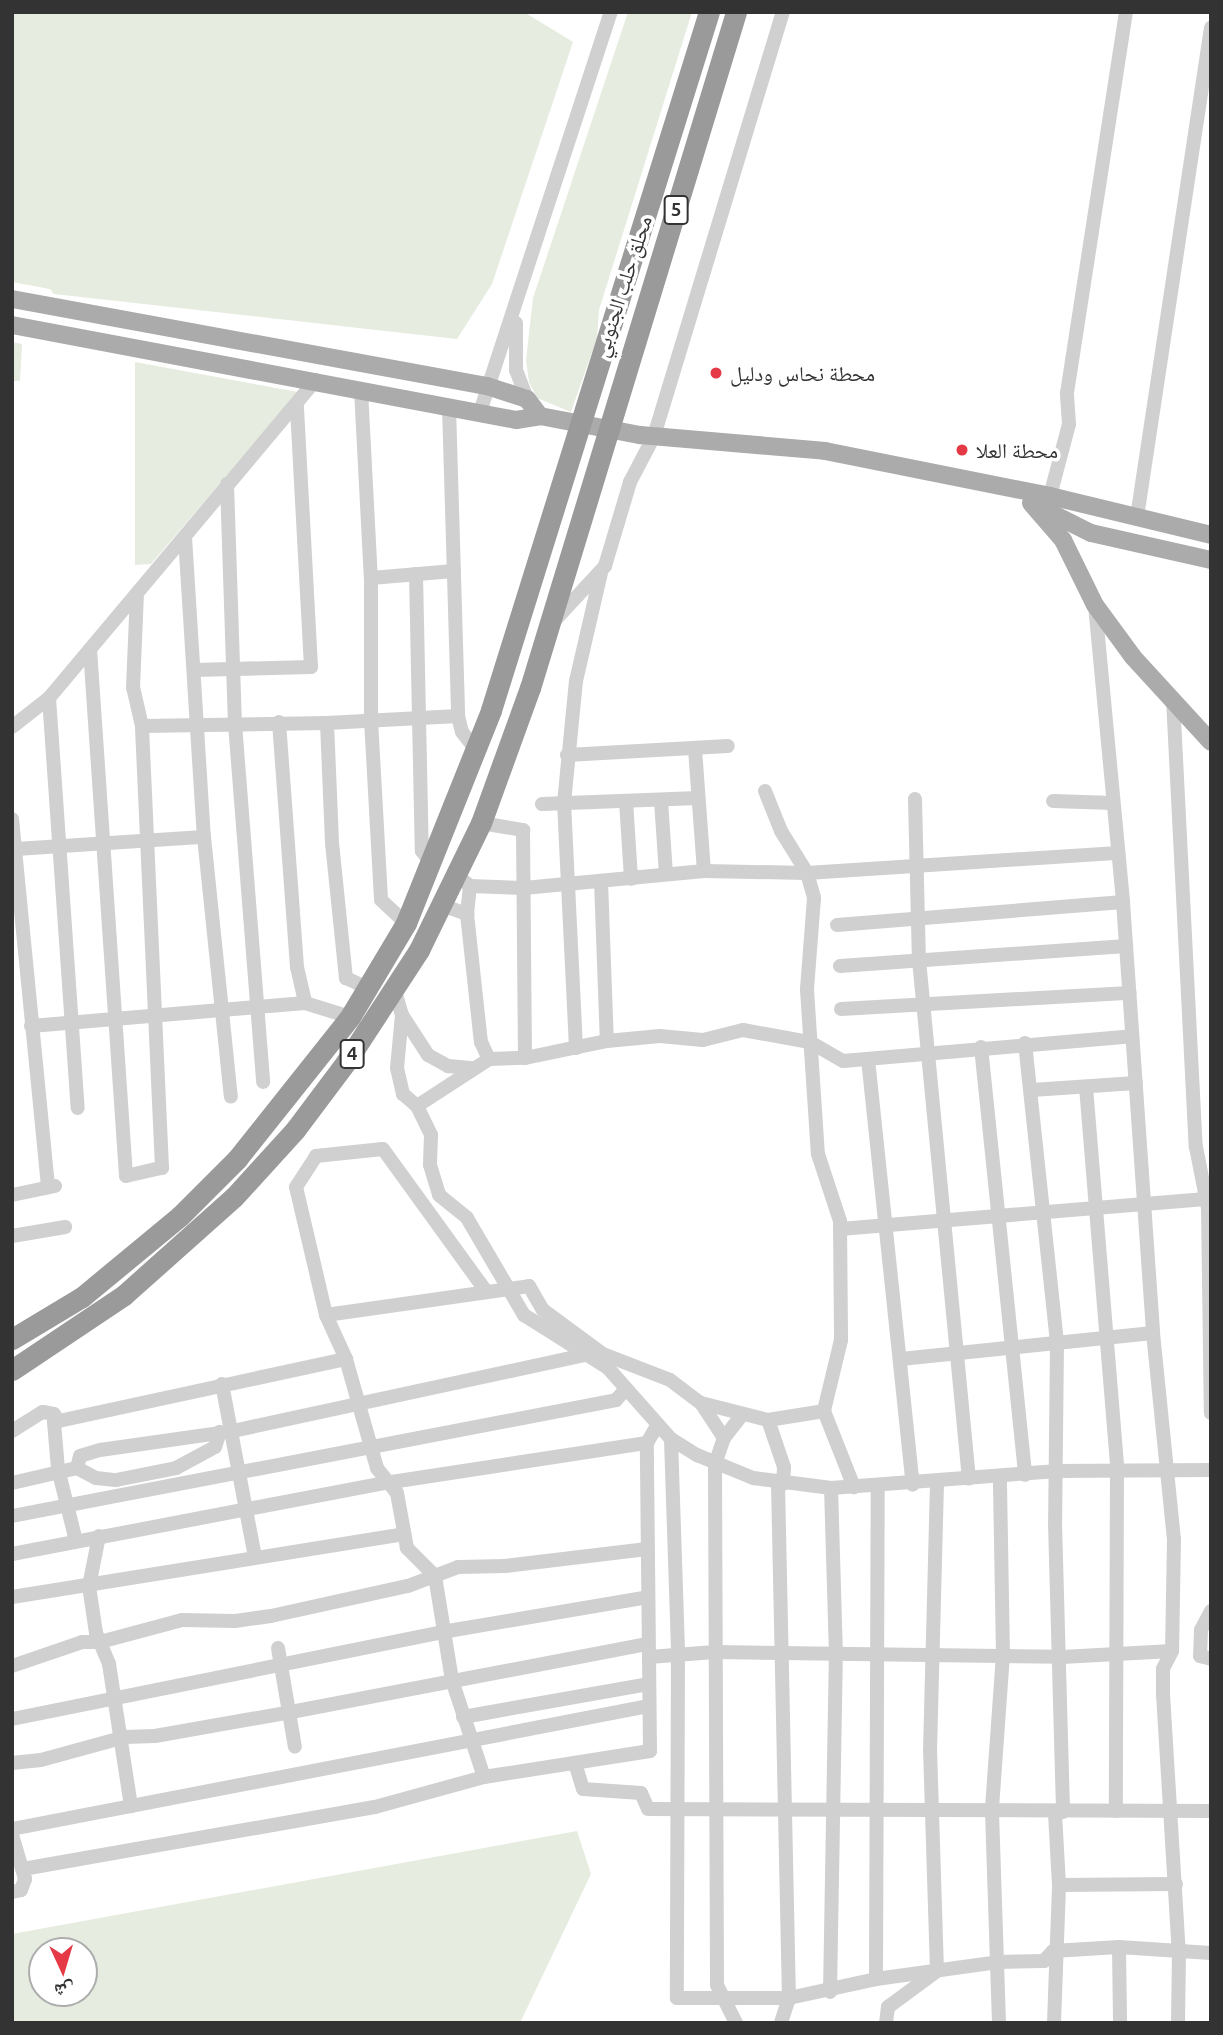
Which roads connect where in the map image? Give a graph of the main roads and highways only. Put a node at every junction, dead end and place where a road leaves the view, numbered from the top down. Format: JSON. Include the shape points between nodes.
{"nodes":[{"id":1,"x":709,"y":12,"type":"edge"},
{"id":2,"x":736,"y":12,"type":"edge"},
{"id":3,"x":12,"y":299,"type":"edge"},
{"id":4,"x":12,"y":325,"type":"edge"},
{"id":5,"x":540,"y":416,"type":"junction"},
{"id":6,"x":571,"y":449,"type":"joint"},
{"id":7,"x":603,"y":449,"type":"joint"},
{"id":8,"x":992,"y":484,"type":"junction"},
{"id":9,"x":1031,"y":503,"type":"junction"},
{"id":10,"x":1211,"y":535,"type":"edge"},
{"id":11,"x":1211,"y":560,"type":"edge"},
{"id":12,"x":1211,"y":742,"type":"edge"},
{"id":13,"x":12,"y":1339,"type":"edge"},
{"id":14,"x":12,"y":1370,"type":"edge"}],
"edges":[{"from":1,"to":6,"type":"highway","name":"محلق حلب الجنوبي","number":"5"},
{"from":2,"to":7,"type":"highway","name":"محلق حلب الجنوبي","number":"5"},
{"from":3,"to":5,"type":"main road","via":[[487,386],[527,399]]},
{"from":4,"to":5,"type":"main road","via":[[523,421]]},
{"from":5,"to":8,"type":"main road","via":[[654,436],[825,451]]},
{"from":6,"to":13,"type":"highway","number":"4","via":[[477,751],[406,923],[370,989],[274,1117],[180,1216],[82,1297]]},
{"from":7,"to":14,"type":"highway","number":"4","via":[[548,632],[463,881],[441,905],[396,991],[295,1130],[234,1197],[124,1295]]},
{"from":8,"to":9,"type":"main road"},
{"from":8,"to":10,"type":"main road"},
{"from":9,"to":11,"type":"main road","via":[[1091,533]]},
{"from":9,"to":12,"type":"main road","via":[[1063,540],[1095,605],[1133,657]]}]}
